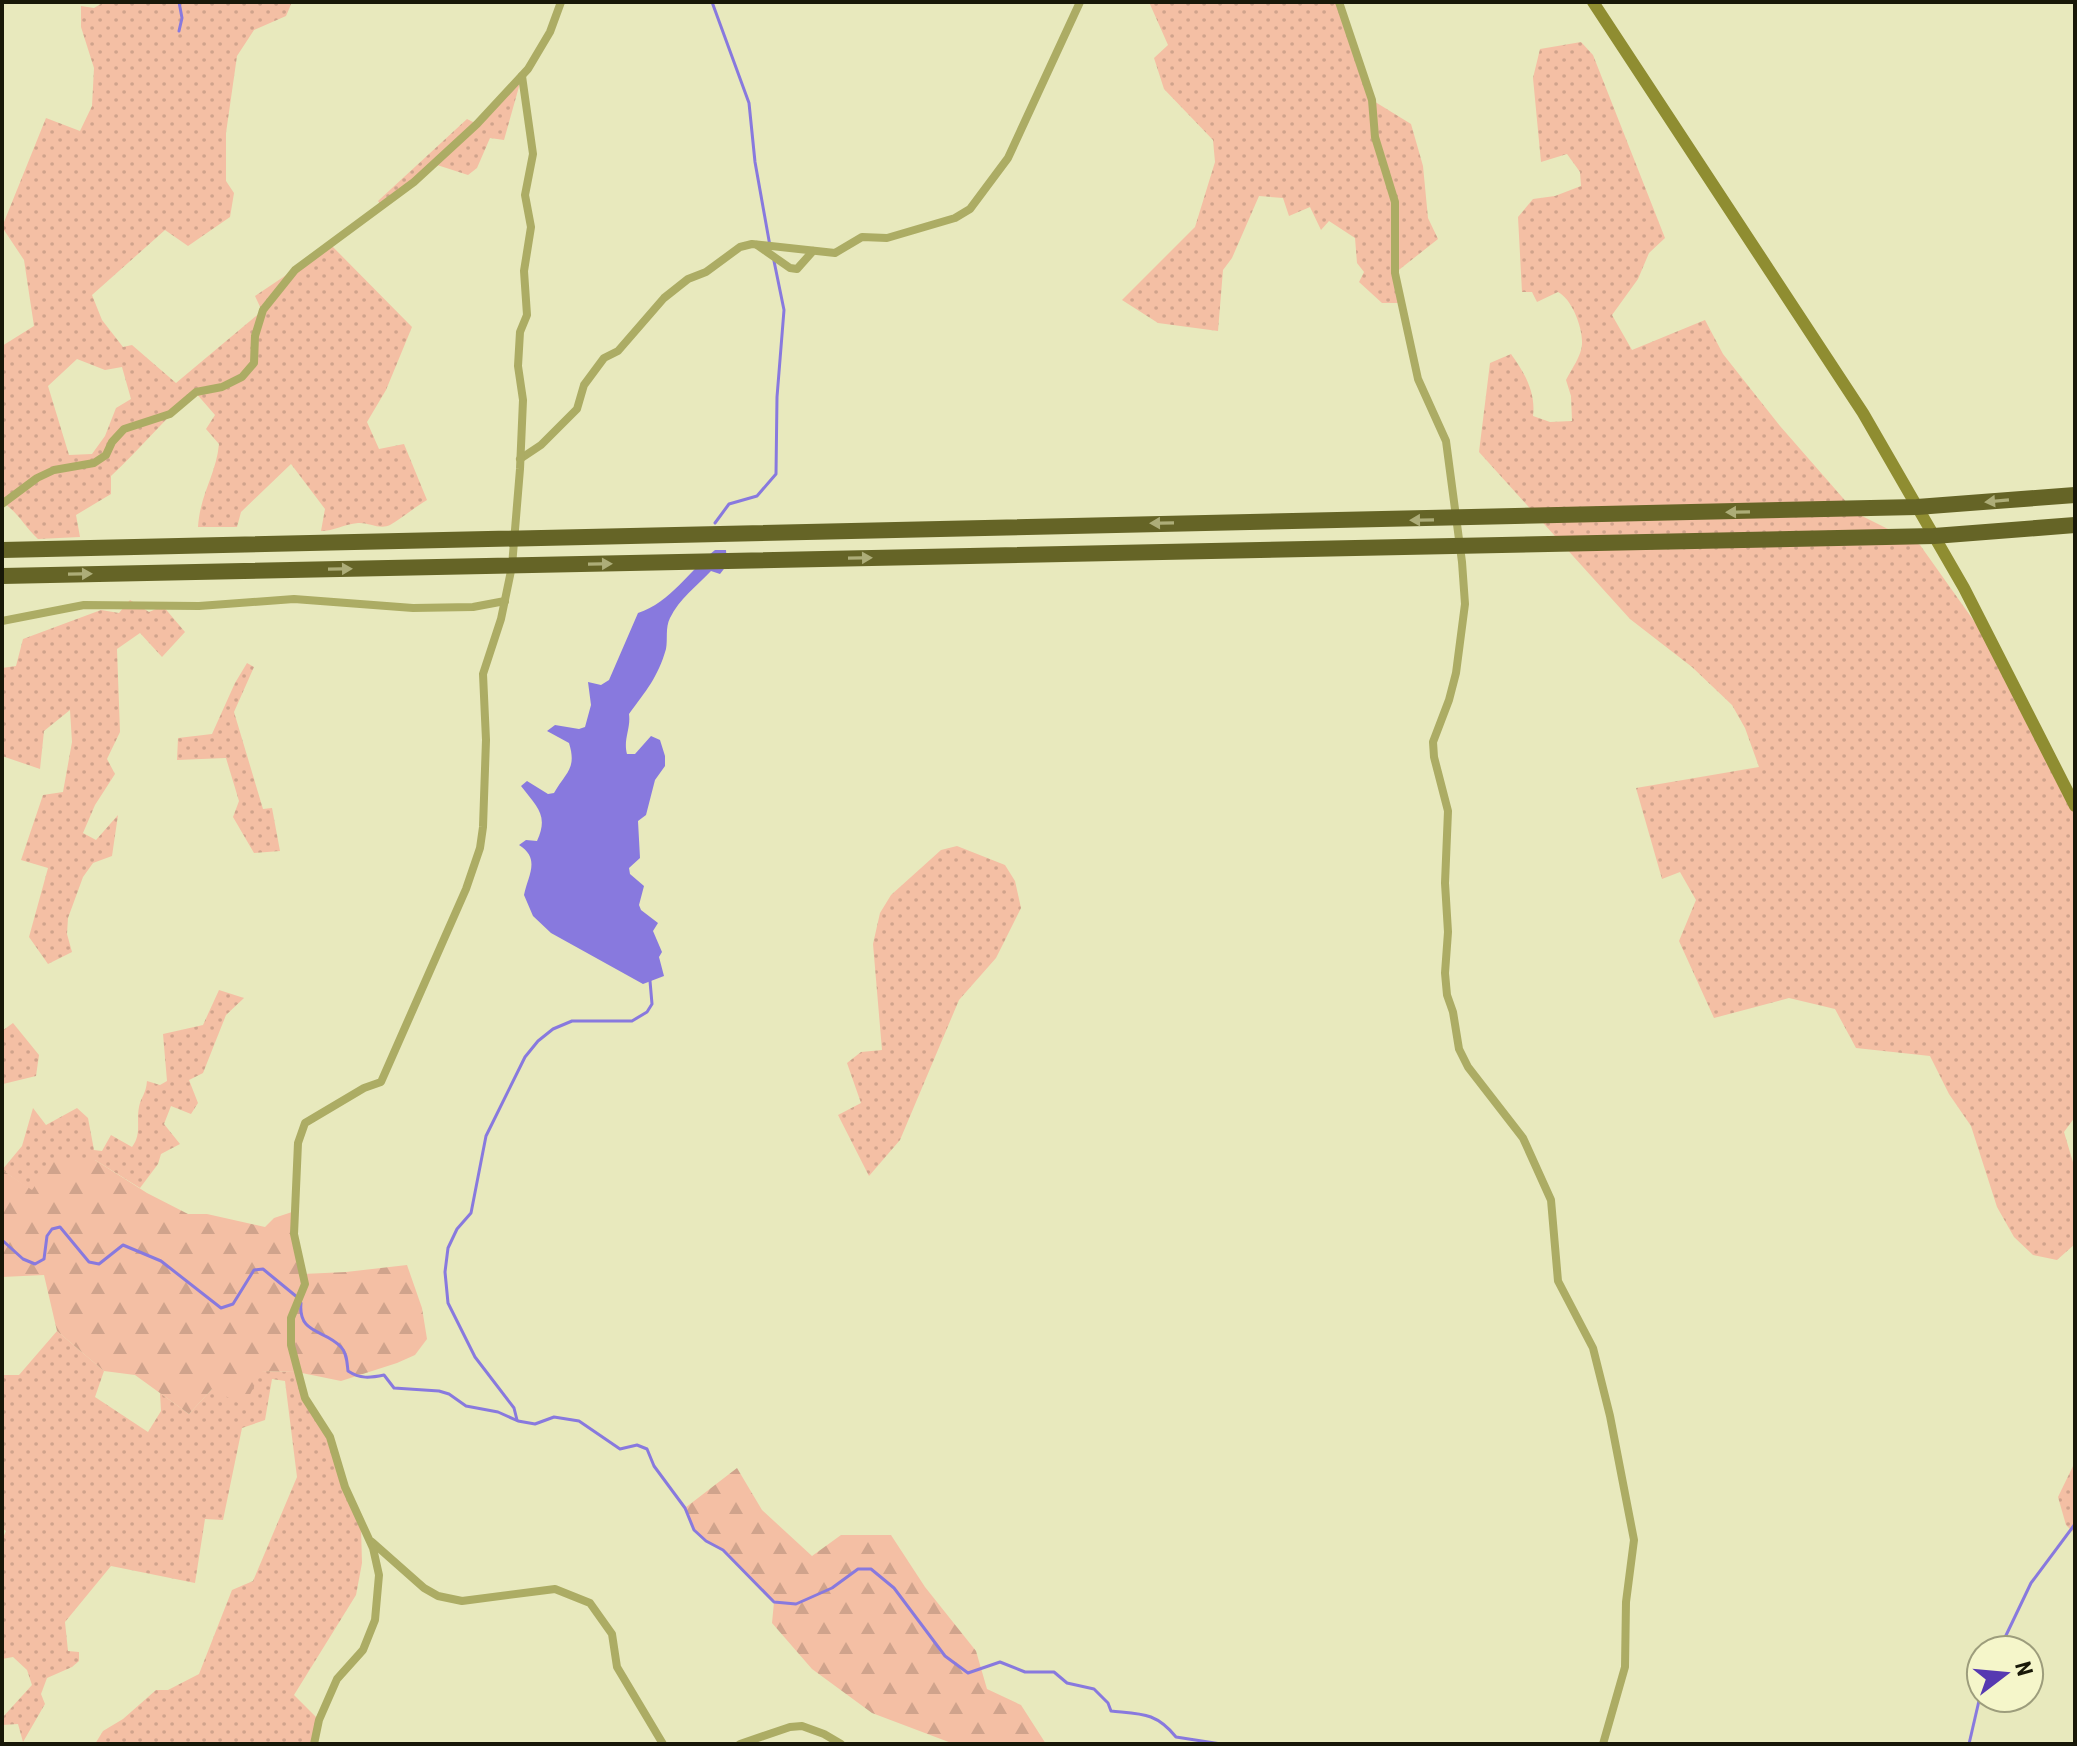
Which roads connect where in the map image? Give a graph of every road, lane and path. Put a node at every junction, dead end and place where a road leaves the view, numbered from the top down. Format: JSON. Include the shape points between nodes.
{"nodes":[{"id":1,"x":561,"y":2,"type":"edge"},
{"id":2,"x":1080,"y":2,"type":"edge"},
{"id":3,"x":1339,"y":2,"type":"edge"},
{"id":4,"x":1593,"y":2,"type":"edge"},
{"id":5,"x":522,"y":76,"type":"junction"},
{"id":6,"x":757,"y":244,"type":"junction"},
{"id":7,"x":813,"y":251,"type":"junction"},
{"id":8,"x":520,"y":459,"type":"junction"},
{"id":9,"x":2075,"y":495,"type":"edge"},
{"id":10,"x":2,"y":504,"type":"edge"},
{"id":11,"x":1917,"y":507,"type":"junction"},
{"id":12,"x":1457,"y":519,"type":"junction"},
{"id":13,"x":2075,"y":525,"type":"edge"},
{"id":14,"x":1934,"y":536,"type":"junction"},
{"id":15,"x":515,"y":538,"type":"junction"},
{"id":16,"x":1459,"y":544,"type":"junction"},
{"id":17,"x":2,"y":550,"type":"edge"},
{"id":18,"x":512,"y":566,"type":"junction"},
{"id":19,"x":2,"y":576,"type":"edge"},
{"id":20,"x":505,"y":601,"type":"junction"},
{"id":21,"x":2,"y":621,"type":"edge"},
{"id":22,"x":2075,"y":806,"type":"edge"},
{"id":23,"x":367,"y":1537,"type":"junction"},
{"id":24,"x":314,"y":1744,"type":"edge"},
{"id":25,"x":663,"y":1744,"type":"edge"},
{"id":26,"x":740,"y":1744,"type":"edge"},
{"id":27,"x":841,"y":1744,"type":"edge"},
{"id":28,"x":1603,"y":1744,"type":"edge"}],
"edges":[{"from":1,"to":5,"type":"street","via":[[550,32]]},
{"from":2,"to":7,"type":"street","via":[[1008,158],[970,209],[887,238],[862,237],[835,253]]},
{"from":3,"to":12,"type":"street","via":[[1372,100],[1375,137],[1395,202],[1395,273],[1418,379],[1446,441]]},
{"from":4,"to":11,"type":"street","via":[[1855,400]]},
{"from":5,"to":8,"type":"street","via":[[533,154],[525,195],[531,227],[524,271],[527,315],[518,366],[523,400]]},
{"from":5,"to":10,"type":"street","via":[[414,182],[295,270],[263,310],[254,363],[242,377],[196,392],[170,414],[124,429],[94,463],[54,470]]},
{"from":6,"to":7,"type":"street"},
{"from":6,"to":7,"type":"street","via":[[797,269]]},
{"from":6,"to":8,"type":"street","via":[[740,247],[664,298],[618,351],[604,358],[584,385],[577,409]]},
{"from":8,"to":15,"type":"street"},
{"from":9,"to":11,"type":"highway","one_way":true},
{"from":11,"to":12,"type":"highway","one_way":true},
{"from":11,"to":14,"type":"street"},
{"from":12,"to":15,"type":"highway","one_way":true},
{"from":12,"to":16,"type":"street"},
{"from":13,"to":14,"type":"highway"},
{"from":14,"to":16,"type":"highway"},
{"from":14,"to":22,"type":"street"},
{"from":15,"to":17,"type":"highway"},
{"from":15,"to":18,"type":"street"},
{"from":18,"to":16,"type":"highway","one_way":true},
{"from":16,"to":28,"type":"street","via":[[1465,604],[1456,673],[1433,742],[1448,811],[1447,995],[1468,1067],[1523,1138],[1551,1200],[1558,1281],[1593,1348],[1610,1416],[1634,1540],[1625,1667]]},
{"from":19,"to":18,"type":"highway","one_way":true},
{"from":18,"to":20,"type":"street"},
{"from":20,"to":21,"type":"street","via":[[413,608],[294,599],[199,606],[84,605]]},
{"from":20,"to":23,"type":"street","via":[[483,674],[483,827],[466,889],[381,1082],[305,1123],[298,1143],[294,1234],[305,1284],[291,1318],[291,1345],[305,1398],[330,1437]]},
{"from":23,"to":24,"type":"street","via":[[379,1575],[375,1620],[363,1650],[337,1679]]},
{"from":23,"to":25,"type":"street","via":[[438,1596],[462,1601],[555,1589],[590,1603],[612,1634],[617,1667]]},
{"from":26,"to":27,"type":"street","via":[[802,1726]]}]}
